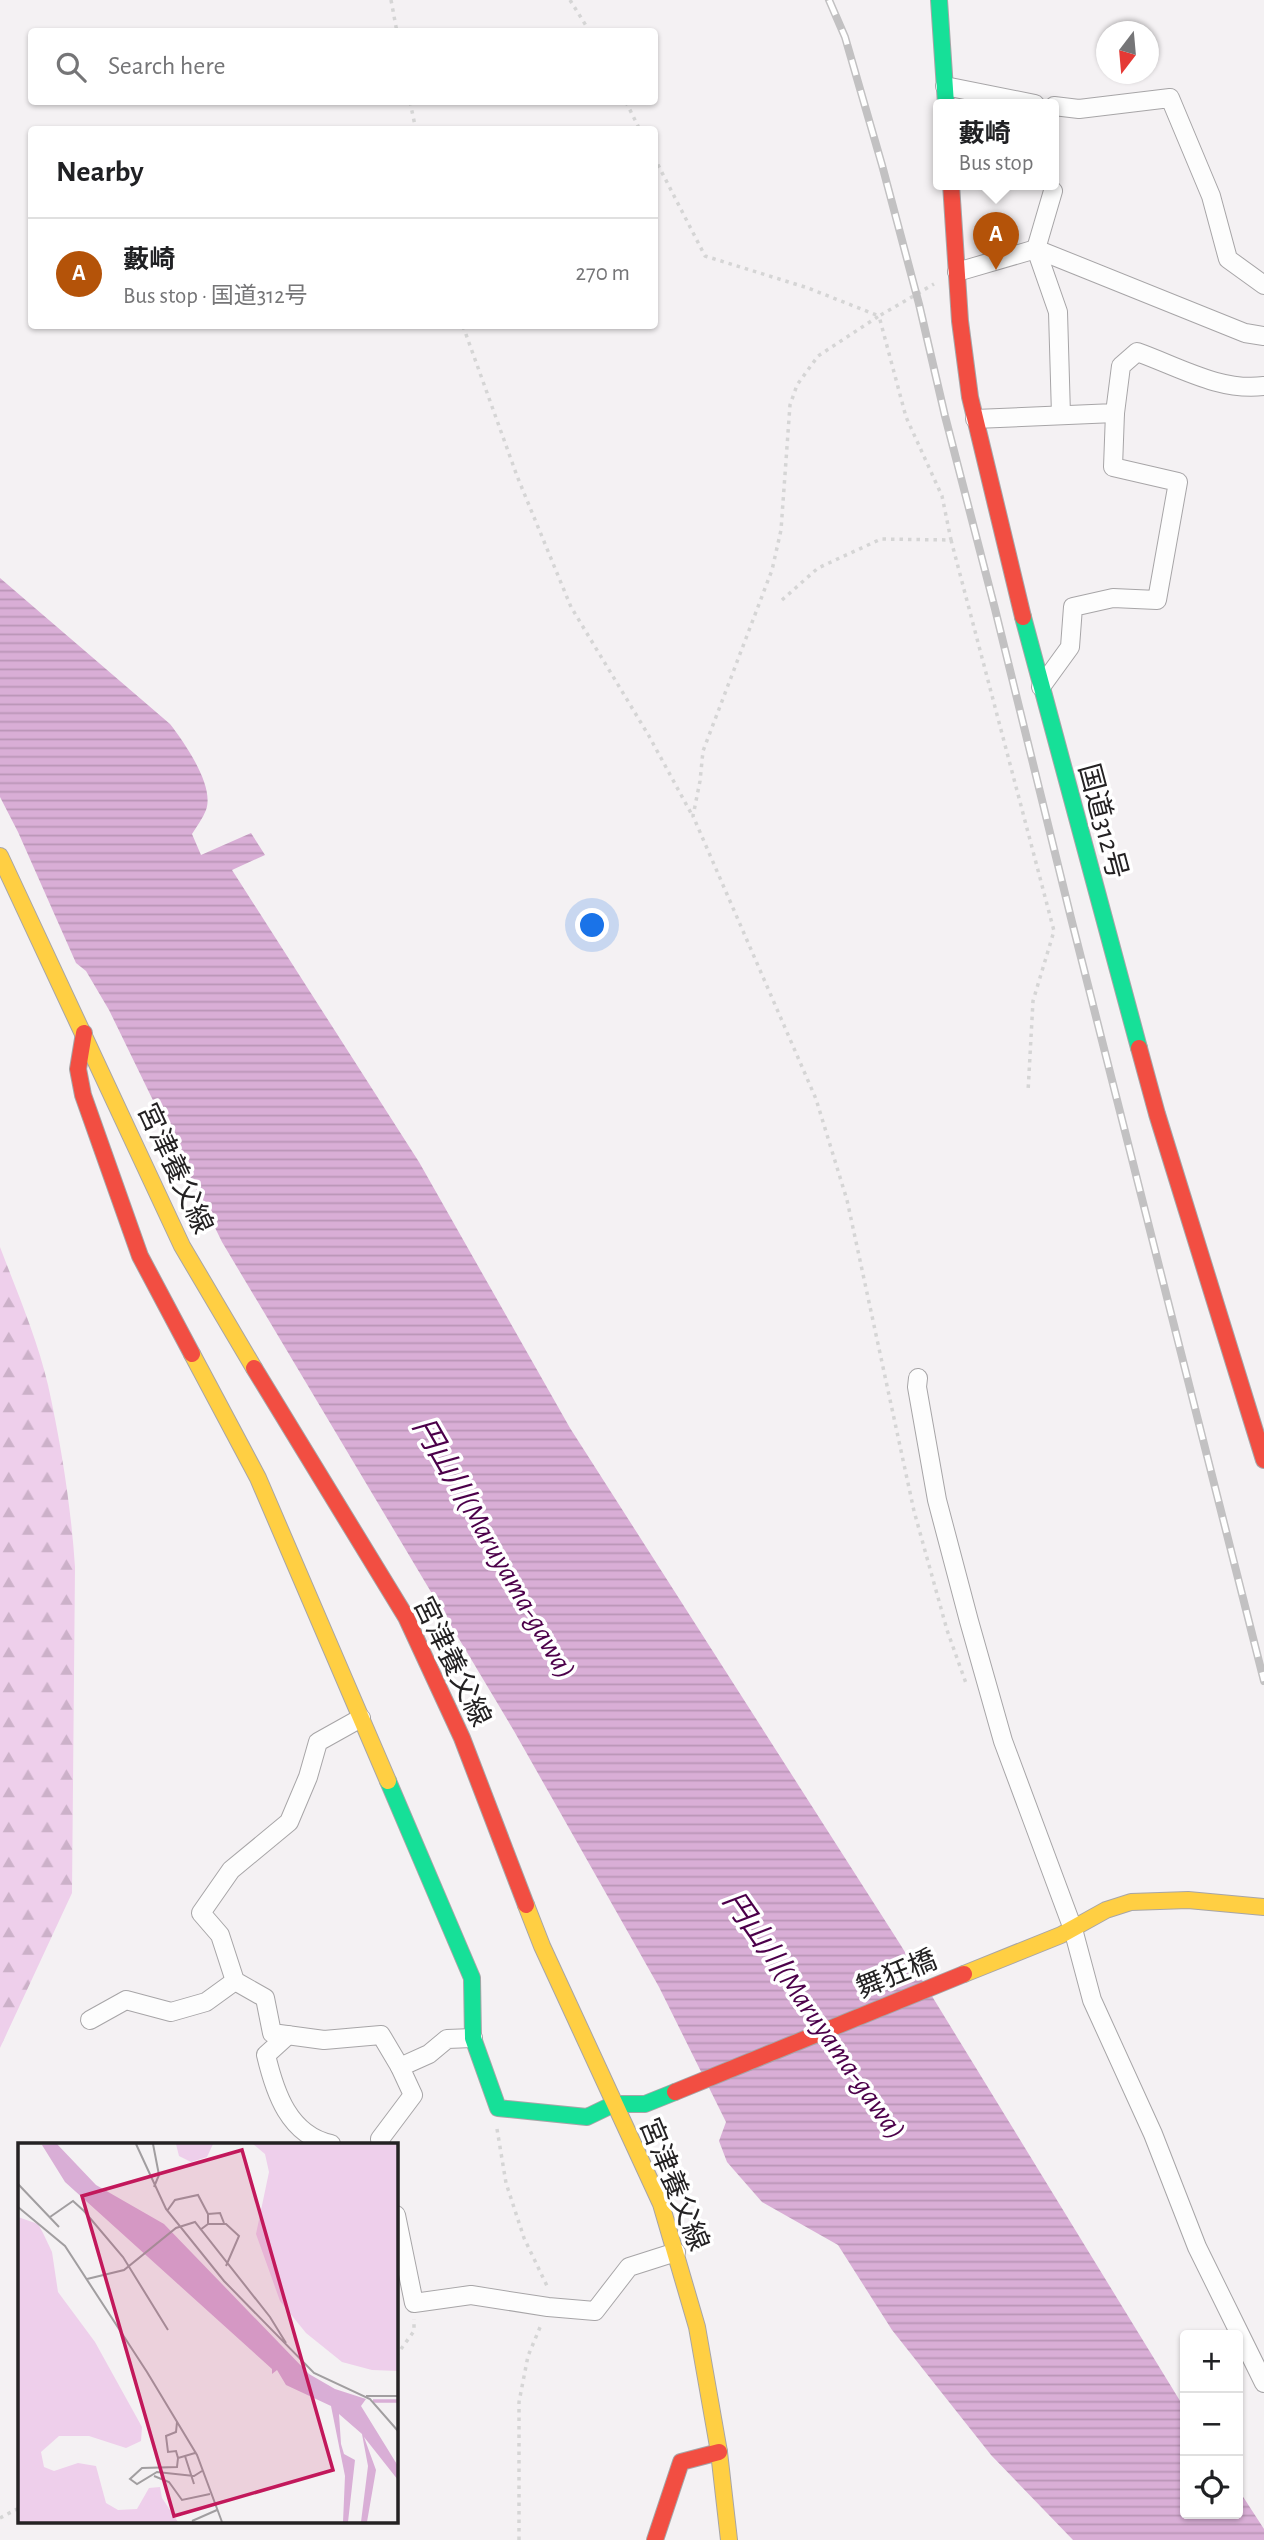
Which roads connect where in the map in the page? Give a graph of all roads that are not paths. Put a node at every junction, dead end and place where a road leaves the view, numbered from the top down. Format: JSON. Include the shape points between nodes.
{"nodes":[{"id":1,"x":939,"y":0,"type":"edge"},
{"id":2,"x":945,"y":95,"type":"edge"},
{"id":3,"x":985,"y":99,"type":"edge"},
{"id":4,"x":1059,"y":107,"type":"edge"},
{"id":5,"x":951,"y":190,"type":"edge"},
{"id":6,"x":1053,"y":191,"type":"dead end"},
{"id":7,"x":1036,"y":249,"type":"junction"},
{"id":8,"x":957,"y":272,"type":"junction"},
{"id":9,"x":1264,"y":285,"type":"edge"},
{"id":10,"x":1264,"y":336,"type":"edge"},
{"id":11,"x":1264,"y":386,"type":"edge"},
{"id":12,"x":1115,"y":413,"type":"junction"},
{"id":13,"x":1060,"y":415,"type":"junction"},
{"id":14,"x":975,"y":419,"type":"junction"},
{"id":15,"x":1041,"y":687,"type":"junction"},
{"id":16,"x":0,"y":856,"type":"edge"},
{"id":17,"x":84,"y":1033,"type":"junction"},
{"id":18,"x":918,"y":1378,"type":"dead end"},
{"id":19,"x":1264,"y":1460,"type":"edge"},
{"id":20,"x":360,"y":1718,"type":"junction"},
{"id":21,"x":1264,"y":1908,"type":"edge"},
{"id":22,"x":1067,"y":1932,"type":"junction"},
{"id":23,"x":235,"y":1982,"type":"junction"},
{"id":24,"x":90,"y":2020,"type":"dead end"},
{"id":25,"x":288,"y":2035,"type":"junction"},
{"id":26,"x":473,"y":2038,"type":"junction"},
{"id":27,"x":400,"y":2067,"type":"junction"},
{"id":28,"x":614,"y":2104,"type":"junction"},
{"id":29,"x":326,"y":2143,"type":"edge"},
{"id":30,"x":375,"y":2143,"type":"edge"},
{"id":31,"x":397,"y":2220,"type":"edge"},
{"id":32,"x":676,"y":2252,"type":"junction"},
{"id":33,"x":1264,"y":2383,"type":"edge"},
{"id":34,"x":719,"y":2452,"type":"junction"},
{"id":35,"x":655,"y":2540,"type":"edge"},
{"id":36,"x":729,"y":2540,"type":"edge"}],
"edges":[{"from":1,"to":2,"type":"main road"},
{"from":2,"to":3,"type":"street"},
{"from":4,"to":9,"type":"street","via":[[1079,109],[1170,98],[1211,196],[1228,260]]},
{"from":5,"to":8,"type":"main road","name":"国道312号"},
{"from":6,"to":7,"type":"street"},
{"from":7,"to":8,"type":"street"},
{"from":7,"to":10,"type":"street","via":[[1245,333]]},
{"from":7,"to":13,"type":"street","via":[[1058,312]]},
{"from":8,"to":14,"type":"main road","name":"国道312号"},
{"from":11,"to":12,"type":"street","via":[[1211,381],[1138,352],[1121,366]]},
{"from":12,"to":13,"type":"street"},
{"from":12,"to":15,"type":"street","via":[[1113,467],[1178,482],[1157,600],[1113,598],[1073,607],[1070,647]]},
{"from":13,"to":14,"type":"street"},
{"from":14,"to":15,"type":"main road","name":"国道312号"},
{"from":15,"to":19,"type":"main road","name":"国道312号","via":[[1157,1114]]},
{"from":16,"to":17,"type":"main road","name":"宮津養父線"},
{"from":17,"to":20,"type":"main road","via":[[78,1069],[83,1095],[140,1256],[258,1478]]},
{"from":17,"to":28,"type":"main road","name":"宮津養父線","via":[[182,1246],[406,1617],[462,1738],[542,1946]]},
{"from":18,"to":22,"type":"street","via":[[937,1500],[969,1620],[1003,1741]]},
{"from":20,"to":23,"type":"street","via":[[318,1742],[289,1822],[231,1870],[201,1913],[220,1935]]},
{"from":20,"to":26,"type":"main road","via":[[472,1978]]},
{"from":21,"to":22,"type":"main road","name":"舞狂橋","via":[[1184,1899],[1143,1901],[1113,1907]]},
{"from":22,"to":28,"type":"main road","name":"舞狂橋","via":[[645,2104]]},
{"from":22,"to":33,"type":"street","via":[[1197,2247]]},
{"from":23,"to":24,"type":"street","via":[[206,2002],[172,2012],[126,2000]]},
{"from":23,"to":25,"type":"street","via":[[265,1998],[272,2033]]},
{"from":25,"to":27,"type":"street","via":[[324,2040],[381,2035]]},
{"from":25,"to":29,"type":"street","via":[[266,2055],[274,2086],[293,2123]]},
{"from":26,"to":27,"type":"street","via":[[447,2039],[429,2054]]},
{"from":26,"to":28,"type":"main road","name":"舞狂橋","via":[[498,2108],[587,2117]]},
{"from":27,"to":30,"type":"street","via":[[413,2095]]},
{"from":28,"to":32,"type":"main road","name":"宮津養父線","via":[[660,2204]]},
{"from":31,"to":32,"type":"street","via":[[414,2303],[471,2295],[595,2311],[629,2267]]},
{"from":32,"to":34,"type":"main road","name":"宮津養父線","via":[[697,2327]]},
{"from":34,"to":35,"type":"main road","via":[[681,2462]]},
{"from":34,"to":36,"type":"main road","name":"宮津養父線"}]}
